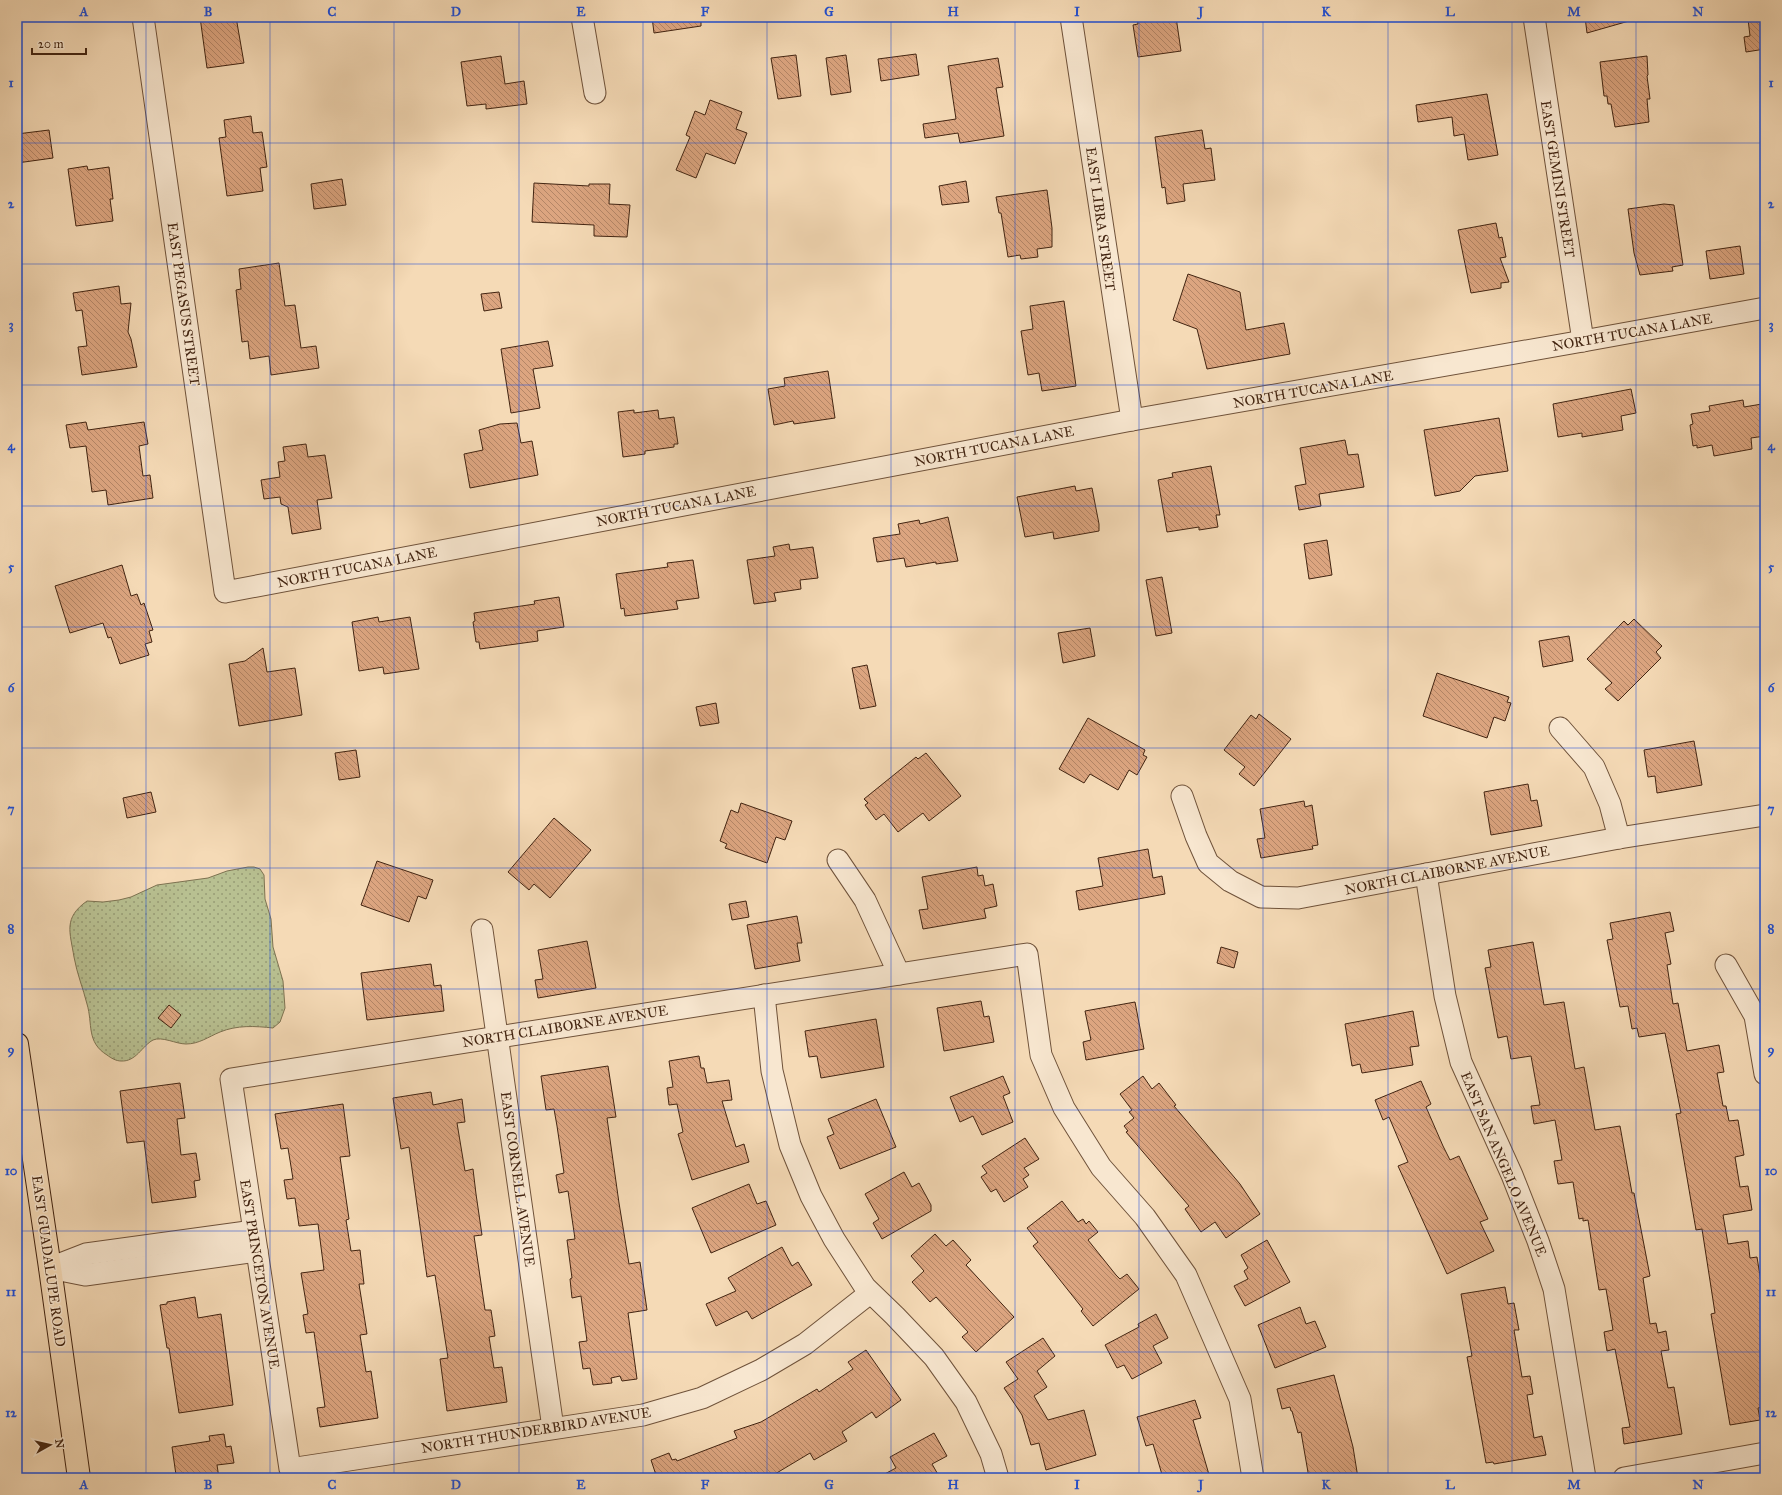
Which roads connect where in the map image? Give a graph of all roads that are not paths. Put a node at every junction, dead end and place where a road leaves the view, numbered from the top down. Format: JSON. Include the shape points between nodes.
{"nodes":[{"id":1,"x":143,"y":17,"type":"edge"},
{"id":2,"x":582,"y":17,"type":"edge"},
{"id":3,"x":1071,"y":17,"type":"edge"},
{"id":4,"x":1534,"y":17,"type":"edge"},
{"id":5,"x":595,"y":93,"type":"dead end"},
{"id":6,"x":1765,"y":308,"type":"edge"},
{"id":7,"x":1583,"y":342,"type":"junction"},
{"id":8,"x":1132,"y":420,"type":"junction"},
{"id":9,"x":224,"y":592,"type":"joint"},
{"id":10,"x":1560,"y":728,"type":"dead end"},
{"id":11,"x":1182,"y":796,"type":"dead end"},
{"id":12,"x":1765,"y":815,"type":"edge"},
{"id":13,"x":1619,"y":838,"type":"junction"},
{"id":14,"x":838,"y":860,"type":"dead end"},
{"id":15,"x":1426,"y":874,"type":"junction"},
{"id":16,"x":482,"y":930,"type":"dead end"},
{"id":17,"x":1726,"y":965,"type":"dead end"},
{"id":18,"x":899,"y":974,"type":"junction"},
{"id":19,"x":764,"y":995,"type":"junction"},
{"id":20,"x":497,"y":1037,"type":"junction"},
{"id":21,"x":17,"y":1044,"type":"edge"},
{"id":22,"x":1765,"y":1074,"type":"edge"},
{"id":23,"x":231,"y":1079,"type":"joint"},
{"id":24,"x":255,"y":1241,"type":"junction"},
{"id":25,"x":50,"y":1268,"type":"junction"},
{"id":26,"x":870,"y":1293,"type":"junction"},
{"id":27,"x":553,"y":1428,"type":"junction"},
{"id":28,"x":1765,"y":1453,"type":"edge"},
{"id":29,"x":290,"y":1469,"type":"joint"},
{"id":30,"x":79,"y":1478,"type":"edge"},
{"id":31,"x":998,"y":1478,"type":"edge"},
{"id":32,"x":1254,"y":1478,"type":"edge"},
{"id":33,"x":1585,"y":1478,"type":"edge"},
{"id":34,"x":1624,"y":1478,"type":"edge"}],
"edges":[{"from":1,"to":9,"type":"street","name":"EAST PEGASUS STREET"},
{"from":2,"to":5,"type":"street"},
{"from":3,"to":8,"type":"street","name":"EAST LIBRA STREET"},
{"from":4,"to":7,"type":"street","name":"EAST GEMINI STREET"},
{"from":6,"to":7,"type":"street","name":"NORTH TUCANA LANE"},
{"from":7,"to":8,"type":"street","name":"NORTH TUCANA LANE"},
{"from":8,"to":9,"type":"street","name":"NORTH TUCANA LANE"},
{"from":10,"to":13,"type":"street","via":[[1594,767],[1610,804]]},
{"from":11,"to":15,"type":"street","name":"NORTH CLAIBORNE AVENUE","via":[[1208,863],[1230,881],[1261,897],[1298,898]]},
{"from":12,"to":13,"type":"street","name":"NORTH CLAIBORNE AVENUE"},
{"from":13,"to":15,"type":"street","name":"NORTH CLAIBORNE AVENUE"},
{"from":14,"to":18,"type":"street","via":[[865,900]]},
{"from":15,"to":33,"type":"street","name":"EAST SAN ANGELO AVENUE","via":[[1445,996],[1461,1062],[1515,1182],[1554,1289]]},
{"from":16,"to":20,"type":"street","name":"EAST CORNELL AVENUE"},
{"from":17,"to":22,"type":"street","via":[[1755,1016]]},
{"from":18,"to":19,"type":"street","name":"NORTH CLAIBORNE AVENUE"},
{"from":18,"to":32,"type":"street","name":"NORTH CLAIBORNE AVENUE","via":[[1027,954],[1041,1055],[1061,1102],[1101,1167],[1145,1218],[1186,1275],[1240,1399]]},
{"from":19,"to":20,"type":"street","name":"NORTH CLAIBORNE AVENUE"},
{"from":19,"to":26,"type":"street","via":[[772,1071],[790,1145],[811,1196],[834,1239]]},
{"from":20,"to":23,"type":"street","name":"NORTH CLAIBORNE AVENUE"},
{"from":20,"to":27,"type":"street","name":"EAST CORNELL AVENUE"},
{"from":21,"to":25,"type":"main road","name":"EAST GUADALUPE ROAD"},
{"from":23,"to":24,"type":"street","name":"EAST PRINCETON AVENUE"},
{"from":24,"to":25,"type":"street","via":[[86,1254]]},
{"from":24,"to":29,"type":"street","name":"EAST PRINCETON AVENUE"},
{"from":25,"to":30,"type":"main road","name":"EAST GUADALUPE ROAD"},
{"from":26,"to":27,"type":"street","name":"NORTH THUNDERBIRD AVENUE","via":[[805,1344],[761,1370],[702,1398],[643,1415]]},
{"from":26,"to":31,"type":"street","via":[[934,1357],[966,1402],[991,1454]]},
{"from":27,"to":29,"type":"street","name":"NORTH THUNDERBIRD AVENUE"},
{"from":28,"to":34,"type":"street"}]}
